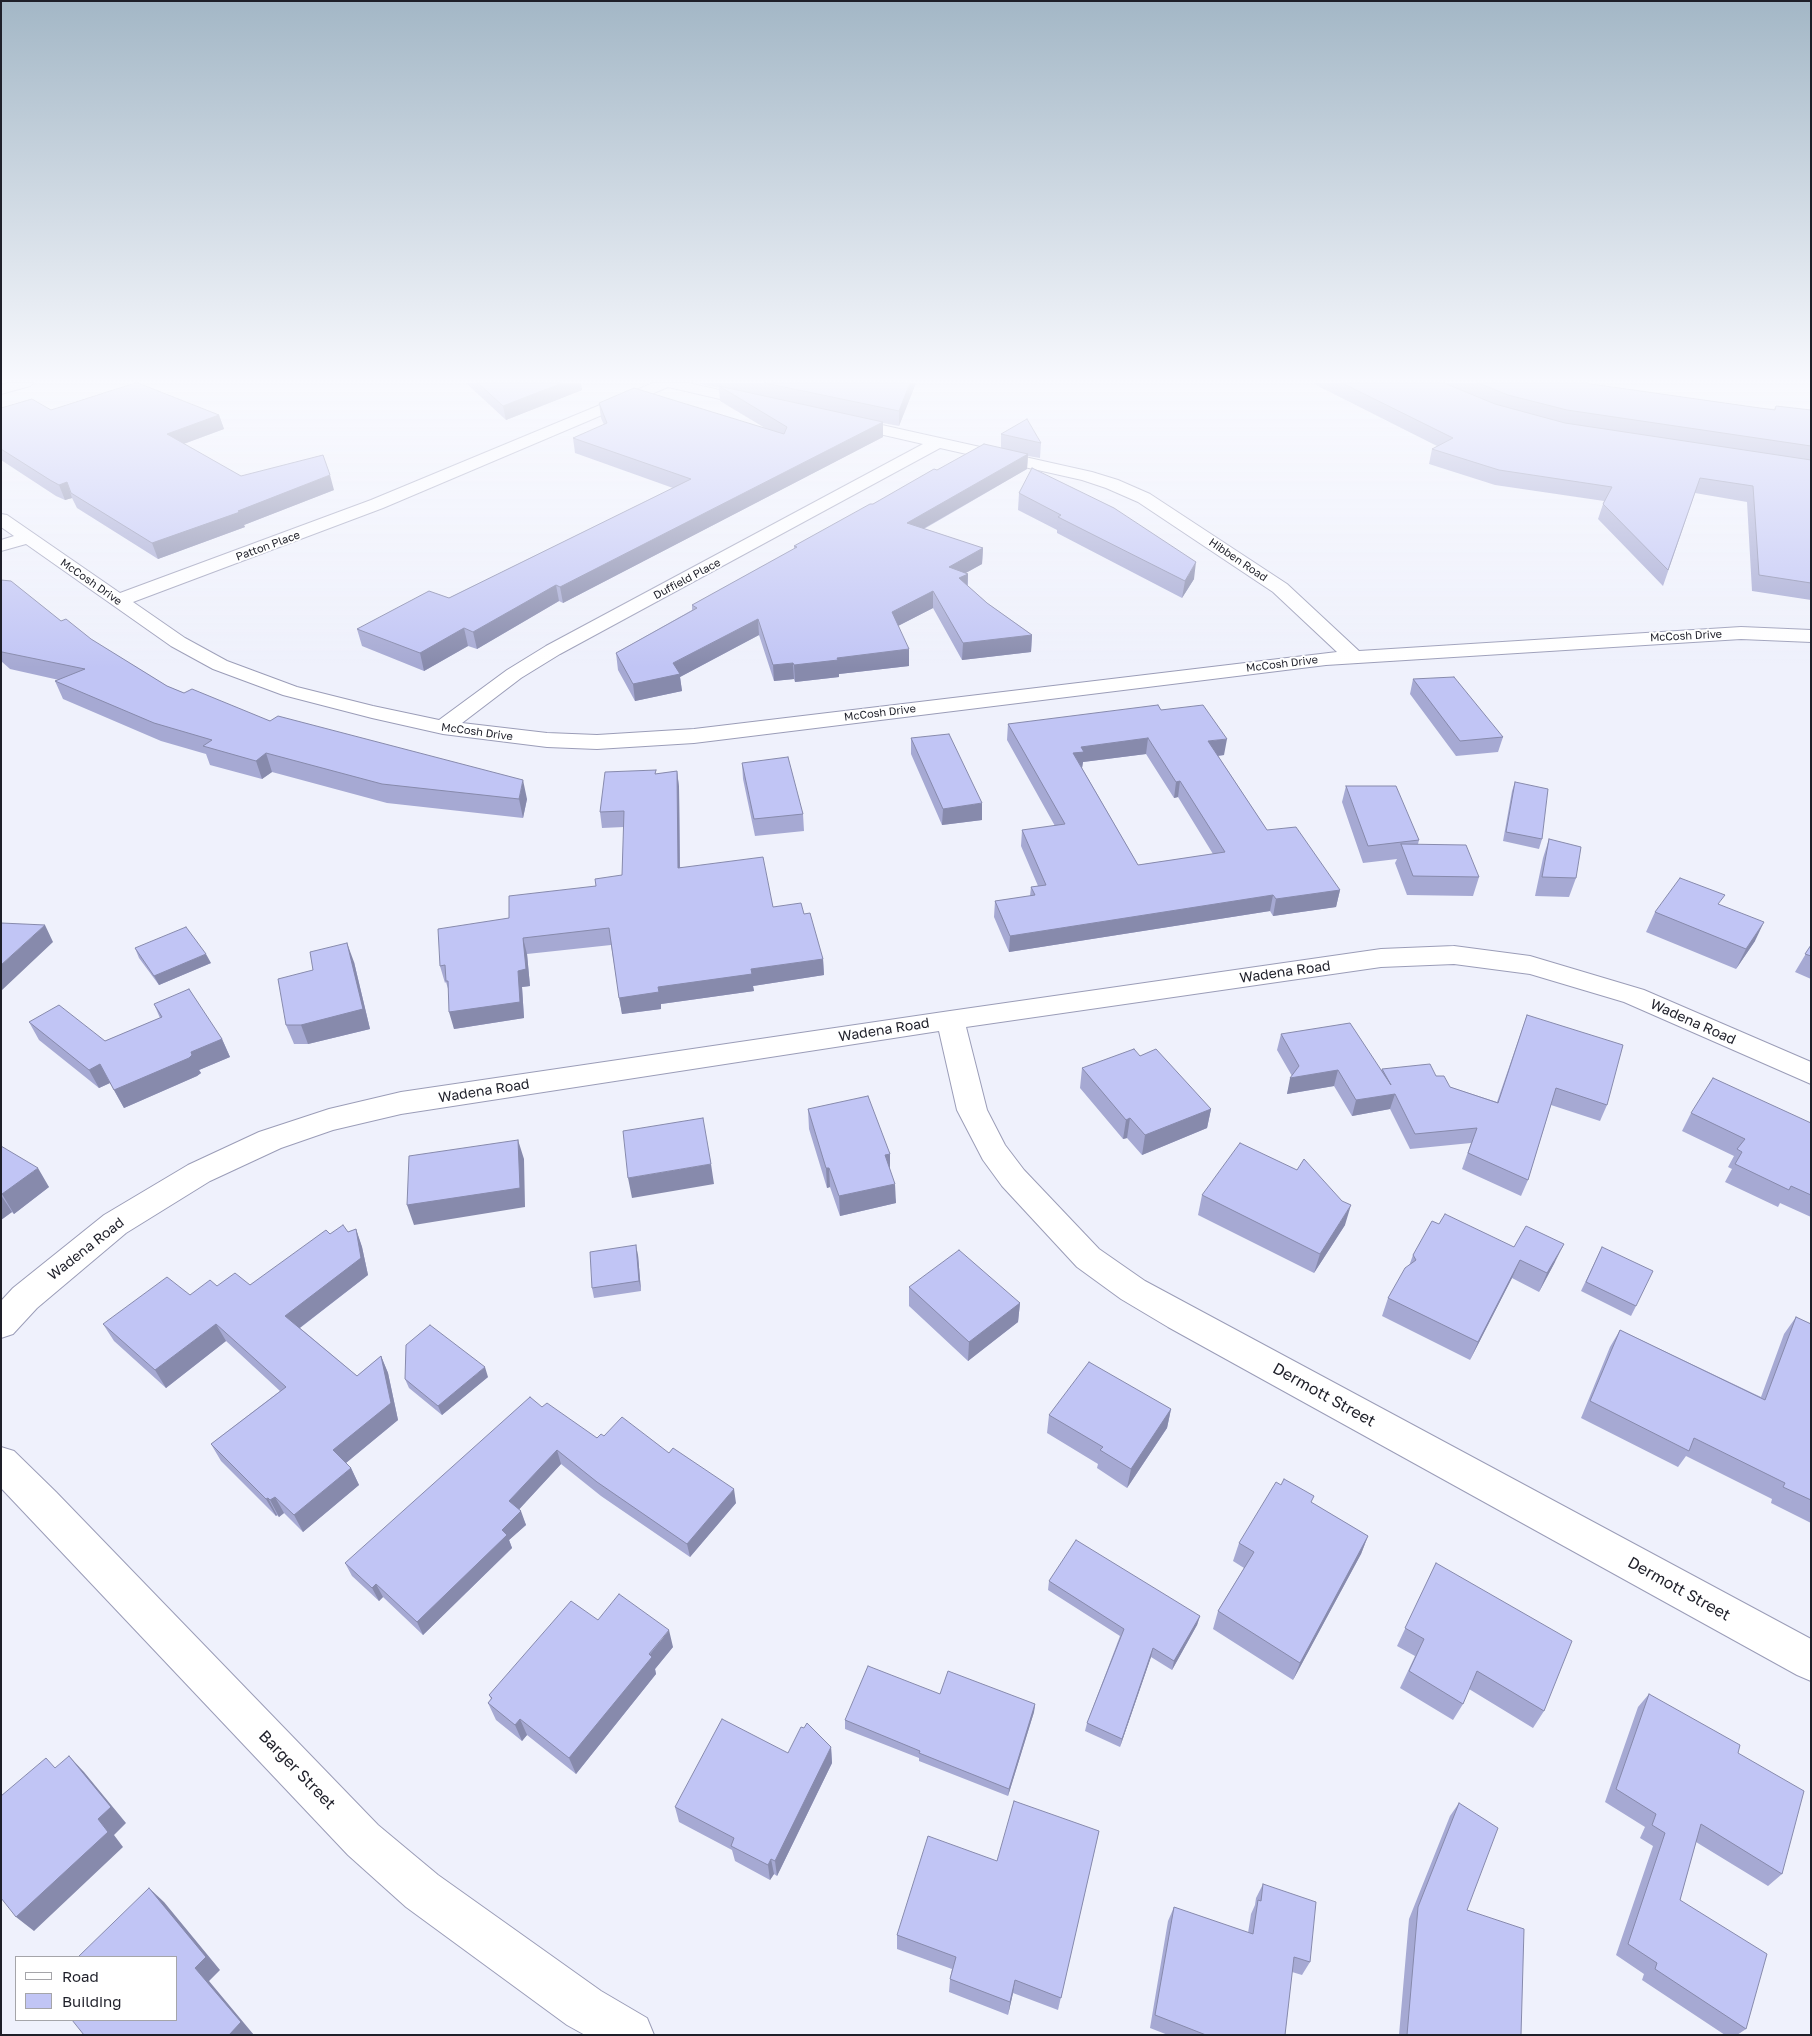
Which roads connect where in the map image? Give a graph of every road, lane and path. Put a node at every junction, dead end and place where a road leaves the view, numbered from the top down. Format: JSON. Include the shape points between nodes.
{"nodes":[{"id":1,"x":439,"y":478,"type":"edge"},
{"id":2,"x":872,"y":478,"type":"edge"},
{"id":3,"x":1093,"y":478,"type":"edge"},
{"id":4,"x":1,"y":519,"type":"edge"},
{"id":5,"x":28,"y":538,"type":"junction"},
{"id":6,"x":1,"y":546,"type":"edge"},
{"id":7,"x":117,"y":601,"type":"junction"},
{"id":8,"x":1811,"y":636,"type":"edge"},
{"id":9,"x":1354,"y":657,"type":"junction"},
{"id":10,"x":442,"y":728,"type":"junction"},
{"id":11,"x":950,"y":1020,"type":"junction"},
{"id":12,"x":1811,"y":1074,"type":"edge"},
{"id":13,"x":1,"y":1324,"type":"edge"},
{"id":14,"x":1,"y":1463,"type":"edge"},
{"id":15,"x":1811,"y":1661,"type":"edge"},
{"id":16,"x":630,"y":2035,"type":"edge"}],
"edges":[{"from":1,"to":7,"type":"street","name":"Patton Place"},
{"from":2,"to":10,"type":"street","name":"Duffield Place","via":[[553,650],[514,674]]},
{"from":3,"to":9,"type":"street","name":"Hibben Road","via":[[1144,498],[1280,588]]},
{"from":4,"to":5,"type":"street","name":"McCosh Drive"},
{"from":5,"to":6,"type":"street"},
{"from":5,"to":7,"type":"street","name":"McCosh Drive"},
{"from":7,"to":10,"type":"street","name":"McCosh Drive","via":[[178,642],[220,665],[261,681]]},
{"from":8,"to":9,"type":"street","name":"McCosh Drive","via":[[1741,633]]},
{"from":9,"to":10,"type":"street","name":"McCosh Drive","via":[[694,736],[580,741]]},
{"from":11,"to":12,"type":"street","name":"Wadena Road","via":[[1381,958],[1454,955],[1530,965],[1634,996]]},
{"from":11,"to":13,"type":"street","name":"Wadena Road","via":[[401,1103],[329,1120],[270,1140],[199,1173],[115,1224],[25,1298]]},
{"from":11,"to":15,"type":"street","name":"Dermott Street","via":[[972,1110],[994,1152],[1013,1178],[1088,1258],[1133,1290],[1180,1317]]},
{"from":14,"to":16,"type":"street","name":"Barger Street","via":[[363,1840],[422,1891],[584,2008]]}]}
